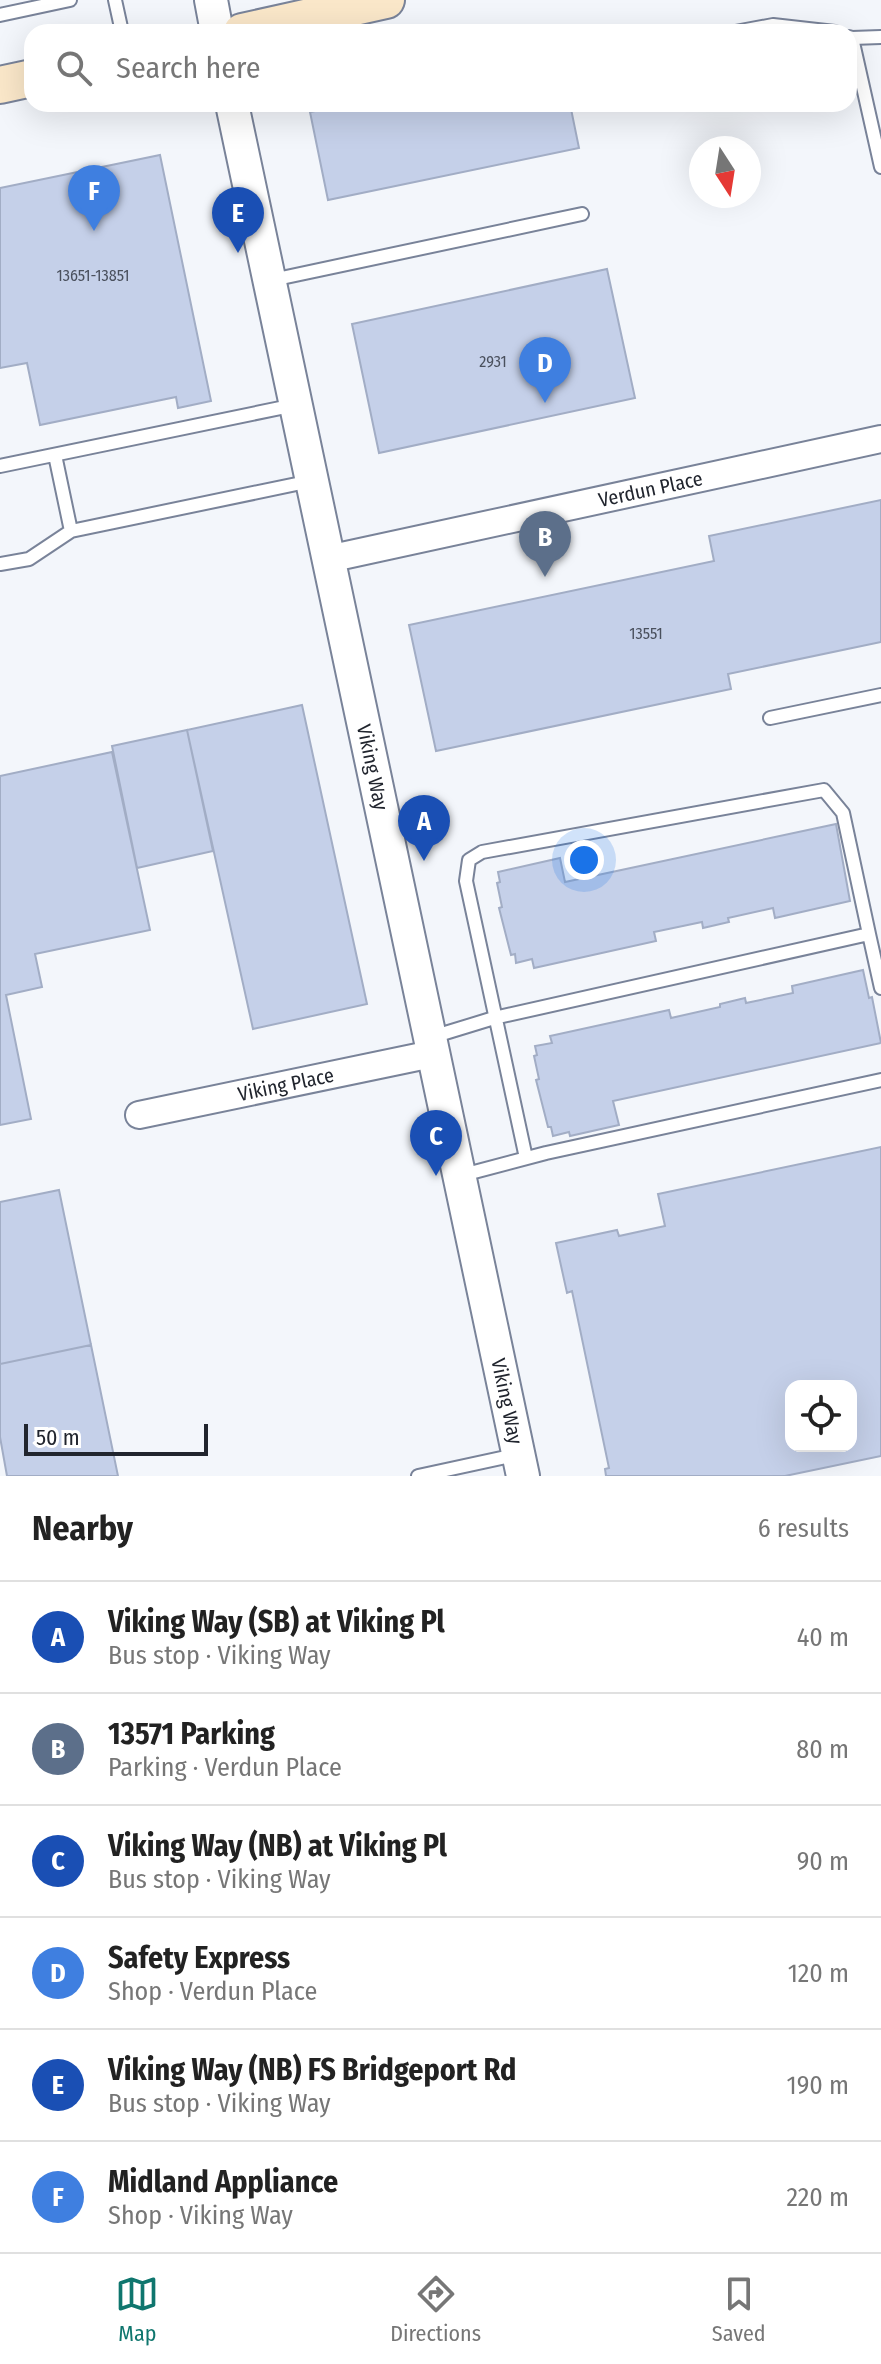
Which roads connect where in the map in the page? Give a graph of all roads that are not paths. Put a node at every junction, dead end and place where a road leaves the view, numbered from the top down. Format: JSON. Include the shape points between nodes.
{"nodes":[{"id":1,"x":70,"y":0,"type":"edge"},
{"id":2,"x":115,"y":0,"type":"edge"},
{"id":3,"x":211,"y":0,"type":"edge"},
{"id":4,"x":386,"y":0,"type":"edge"},
{"id":5,"x":0,"y":15,"type":"edge"},
{"id":6,"x":120,"y":24,"type":"edge"},
{"id":7,"x":216,"y":24,"type":"edge"},
{"id":8,"x":278,"y":24,"type":"edge"},
{"id":9,"x":857,"y":37,"type":"edge"},
{"id":10,"x":881,"y":37,"type":"edge"},
{"id":11,"x":857,"y":66,"type":"edge"},
{"id":12,"x":24,"y":80,"type":"edge"},
{"id":13,"x":0,"y":85,"type":"edge"},
{"id":14,"x":234,"y":112,"type":"edge"},
{"id":15,"x":881,"y":167,"type":"edge"},
{"id":16,"x":582,"y":214,"type":"dead end"},
{"id":17,"x":269,"y":280,"type":"junction"},
{"id":18,"x":295,"y":405,"type":"junction"},
{"id":19,"x":881,"y":439,"type":"edge"},
{"id":20,"x":55,"y":455,"type":"junction"},
{"id":21,"x":0,"y":466,"type":"edge"},
{"id":22,"x":311,"y":480,"type":"junction"},
{"id":23,"x":71,"y":531,"type":"junction"},
{"id":24,"x":328,"y":559,"type":"junction"},
{"id":25,"x":0,"y":564,"type":"edge"},
{"id":26,"x":881,"y":695,"type":"edge"},
{"id":27,"x":770,"y":718,"type":"dead end"},
{"id":28,"x":869,"y":934,"type":"junction"},
{"id":29,"x":881,"y":988,"type":"edge"},
{"id":30,"x":494,"y":1018,"type":"junction"},
{"id":31,"x":431,"y":1046,"type":"junction"},
{"id":32,"x":881,"y":1080,"type":"edge"},
{"id":33,"x":139,"y":1115,"type":"dead end"},
{"id":34,"x":526,"y":1158,"type":"junction"},
{"id":35,"x":458,"y":1176,"type":"junction"},
{"id":36,"x":521,"y":1465,"type":"edge"},
{"id":37,"x":452,"y":1472,"type":"edge"},
{"id":38,"x":418,"y":1476,"type":"edge"}],
"edges":[{"from":1,"to":5,"type":"lane"},
{"from":2,"to":6,"type":"lane"},
{"from":3,"to":7,"type":"street"},
{"from":4,"to":8,"type":"main road"},
{"from":9,"to":10,"type":"lane"},
{"from":11,"to":15,"type":"lane"},
{"from":12,"to":13,"type":"main road"},
{"from":14,"to":17,"type":"street","name":"Viking Way"},
{"from":16,"to":17,"type":"lane"},
{"from":17,"to":18,"type":"street","name":"Viking Way"},
{"from":18,"to":20,"type":"lane"},
{"from":18,"to":22,"type":"street","name":"Viking Way"},
{"from":19,"to":24,"type":"street","name":"Verdun Place"},
{"from":20,"to":21,"type":"lane"},
{"from":20,"to":23,"type":"lane"},
{"from":22,"to":23,"type":"lane"},
{"from":22,"to":24,"type":"street","name":"Viking Way"},
{"from":23,"to":25,"type":"lane","via":[[29,559]]},
{"from":24,"to":31,"type":"street","name":"Viking Way"},
{"from":26,"to":27,"type":"lane"},
{"from":28,"to":29,"type":"lane"},
{"from":28,"to":30,"type":"lane"},
{"from":28,"to":30,"type":"lane","via":[[843,813],[824,790],[482,852],[469,860],[466,881]]},
{"from":30,"to":31,"type":"lane"},
{"from":30,"to":34,"type":"lane"},
{"from":31,"to":33,"type":"street","name":"Viking Place"},
{"from":31,"to":35,"type":"street","name":"Viking Way"},
{"from":32,"to":34,"type":"lane"},
{"from":34,"to":35,"type":"lane"},
{"from":35,"to":36,"type":"street","name":"Viking Way"},
{"from":36,"to":37,"type":"lane"},
{"from":37,"to":38,"type":"lane"}]}
